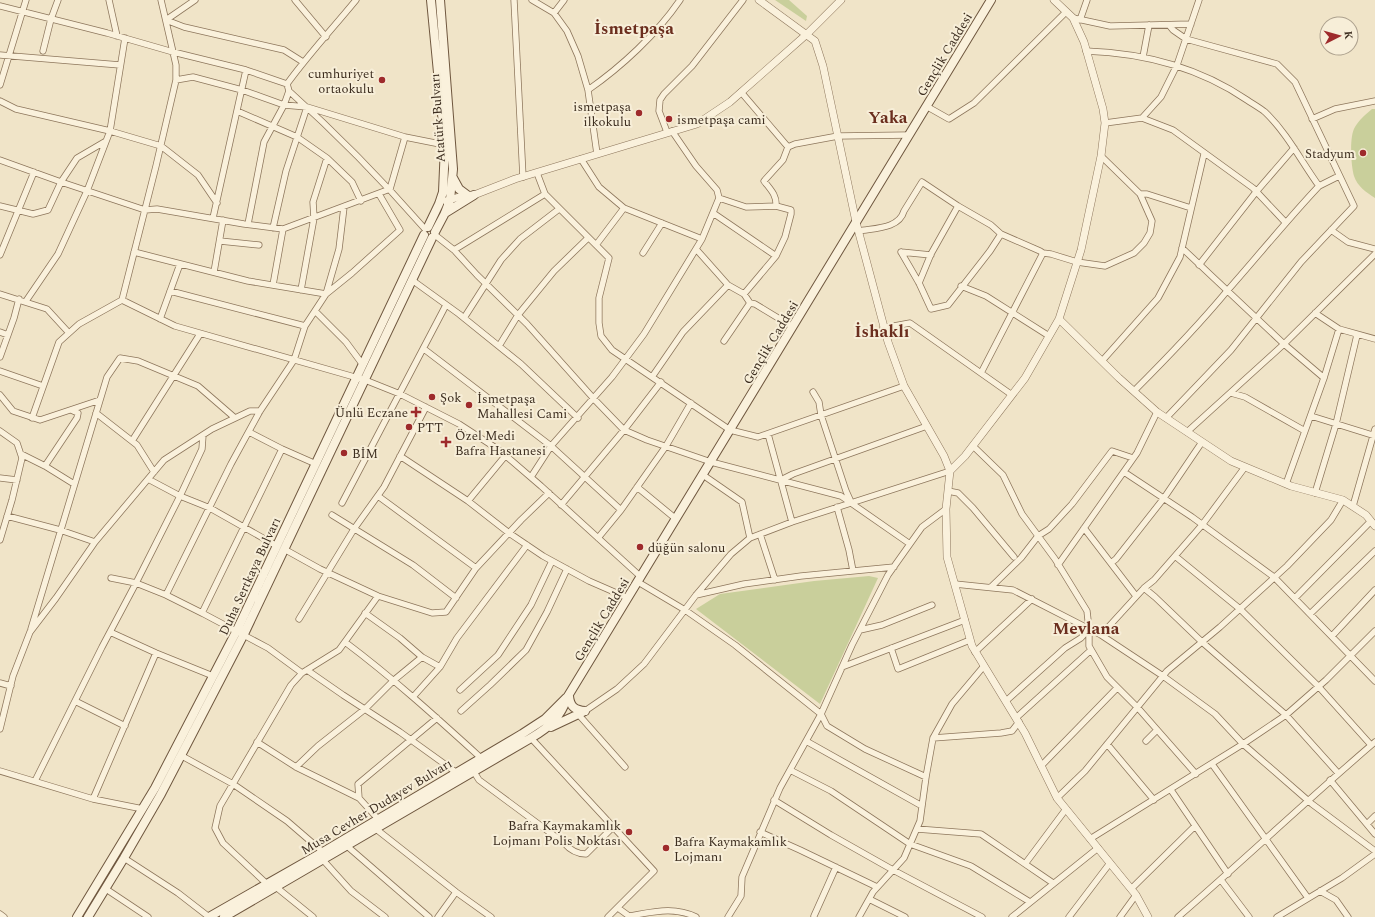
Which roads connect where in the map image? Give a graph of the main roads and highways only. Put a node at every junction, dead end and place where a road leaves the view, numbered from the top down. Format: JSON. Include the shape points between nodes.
{"nodes":[{"id":1,"x":431,"y":0,"type":"edge"},
{"id":2,"x":440,"y":0,"type":"edge"},
{"id":3,"x":991,"y":0,"type":"edge"},
{"id":4,"x":453,"y":178,"type":"junction"},
{"id":5,"x":445,"y":213,"type":"junction"},
{"id":6,"x":430,"y":233,"type":"junction"},
{"id":7,"x":280,"y":547,"type":"junction"},
{"id":8,"x":241,"y":632,"type":"junction"},
{"id":9,"x":568,"y":696,"type":"junction"},
{"id":10,"x":552,"y":712,"type":"junction"},
{"id":11,"x":561,"y":713,"type":"junction"},
{"id":12,"x":582,"y":713,"type":"junction"},
{"id":13,"x":547,"y":729,"type":"junction"},
{"id":14,"x":115,"y":854,"type":"junction"},
{"id":15,"x":323,"y":856,"type":"junction"},
{"id":16,"x":124,"y":858,"type":"junction"},
{"id":17,"x":77,"y":917,"type":"edge"},
{"id":18,"x":89,"y":917,"type":"edge"},
{"id":19,"x":209,"y":917,"type":"edge"},
{"id":20,"x":224,"y":917,"type":"edge"}],
"edges":[{"from":1,"to":6,"type":"main road","name":"Duha Sertkaya Bulvarı","via":[[445,145],[443,192]]},
{"from":2,"to":4,"type":"main road","name":"Atatürk Bulvarı"},
{"from":3,"to":9,"type":"main road","name":"Gençlik Caddesi"},
{"from":4,"to":5,"type":"main road","name":"Atatürk Bulvarı"},
{"from":4,"to":5,"type":"main road","via":[[461,192],[471,195]]},
{"from":5,"to":6,"type":"main road","name":"Atatürk Bulvarı"},
{"from":6,"to":7,"type":"main road","name":"Duha Sertkaya Bulvarı","via":[[363,364]]},
{"from":6,"to":7,"type":"main road","name":"Duha Sertkaya Bulvarı","via":[[412,280],[365,380]]},
{"from":7,"to":8,"type":"main road","name":"Duha Sertkaya Bulvarı"},
{"from":8,"to":14,"type":"main road","name":"Duha Sertkaya Bulvarı","via":[[213,676],[155,788]]},
{"from":8,"to":16,"type":"main road","name":"Duha Sertkaya Bulvarı","via":[[182,756]]},
{"from":9,"to":10,"type":"main road","name":"Musa Cevher Dudayev Bulvarı"},
{"from":9,"to":11,"type":"main road","name":"Musa Cevher Dudayev Bulvarı"},
{"from":9,"to":12,"type":"main road","via":[[571,705]]},
{"from":10,"to":11,"type":"main road"},
{"from":10,"to":15,"type":"main road","name":"Musa Cevher Dudayev Bulvarı","via":[[529,730],[378,819]]},
{"from":11,"to":12,"type":"main road"},
{"from":11,"to":13,"type":"main road","name":"Musa Cevher Dudayev Bulvarı"},
{"from":12,"to":13,"type":"main road","name":"Musa Cevher Dudayev Bulvarı"},
{"from":13,"to":15,"type":"main road","name":"Musa Cevher Dudayev Bulvarı","via":[[347,846]]},
{"from":14,"to":16,"type":"main road"},
{"from":14,"to":17,"type":"main road","name":"Duha Sertkaya Bulvarı"},
{"from":15,"to":19,"type":"main road","name":"Musa Cevher Dudayev Bulvarı"},
{"from":15,"to":20,"type":"main road","name":"Musa Cevher Dudayev Bulvarı"},
{"from":16,"to":18,"type":"main road","name":"Duha Sertkaya Bulvarı"}]}
